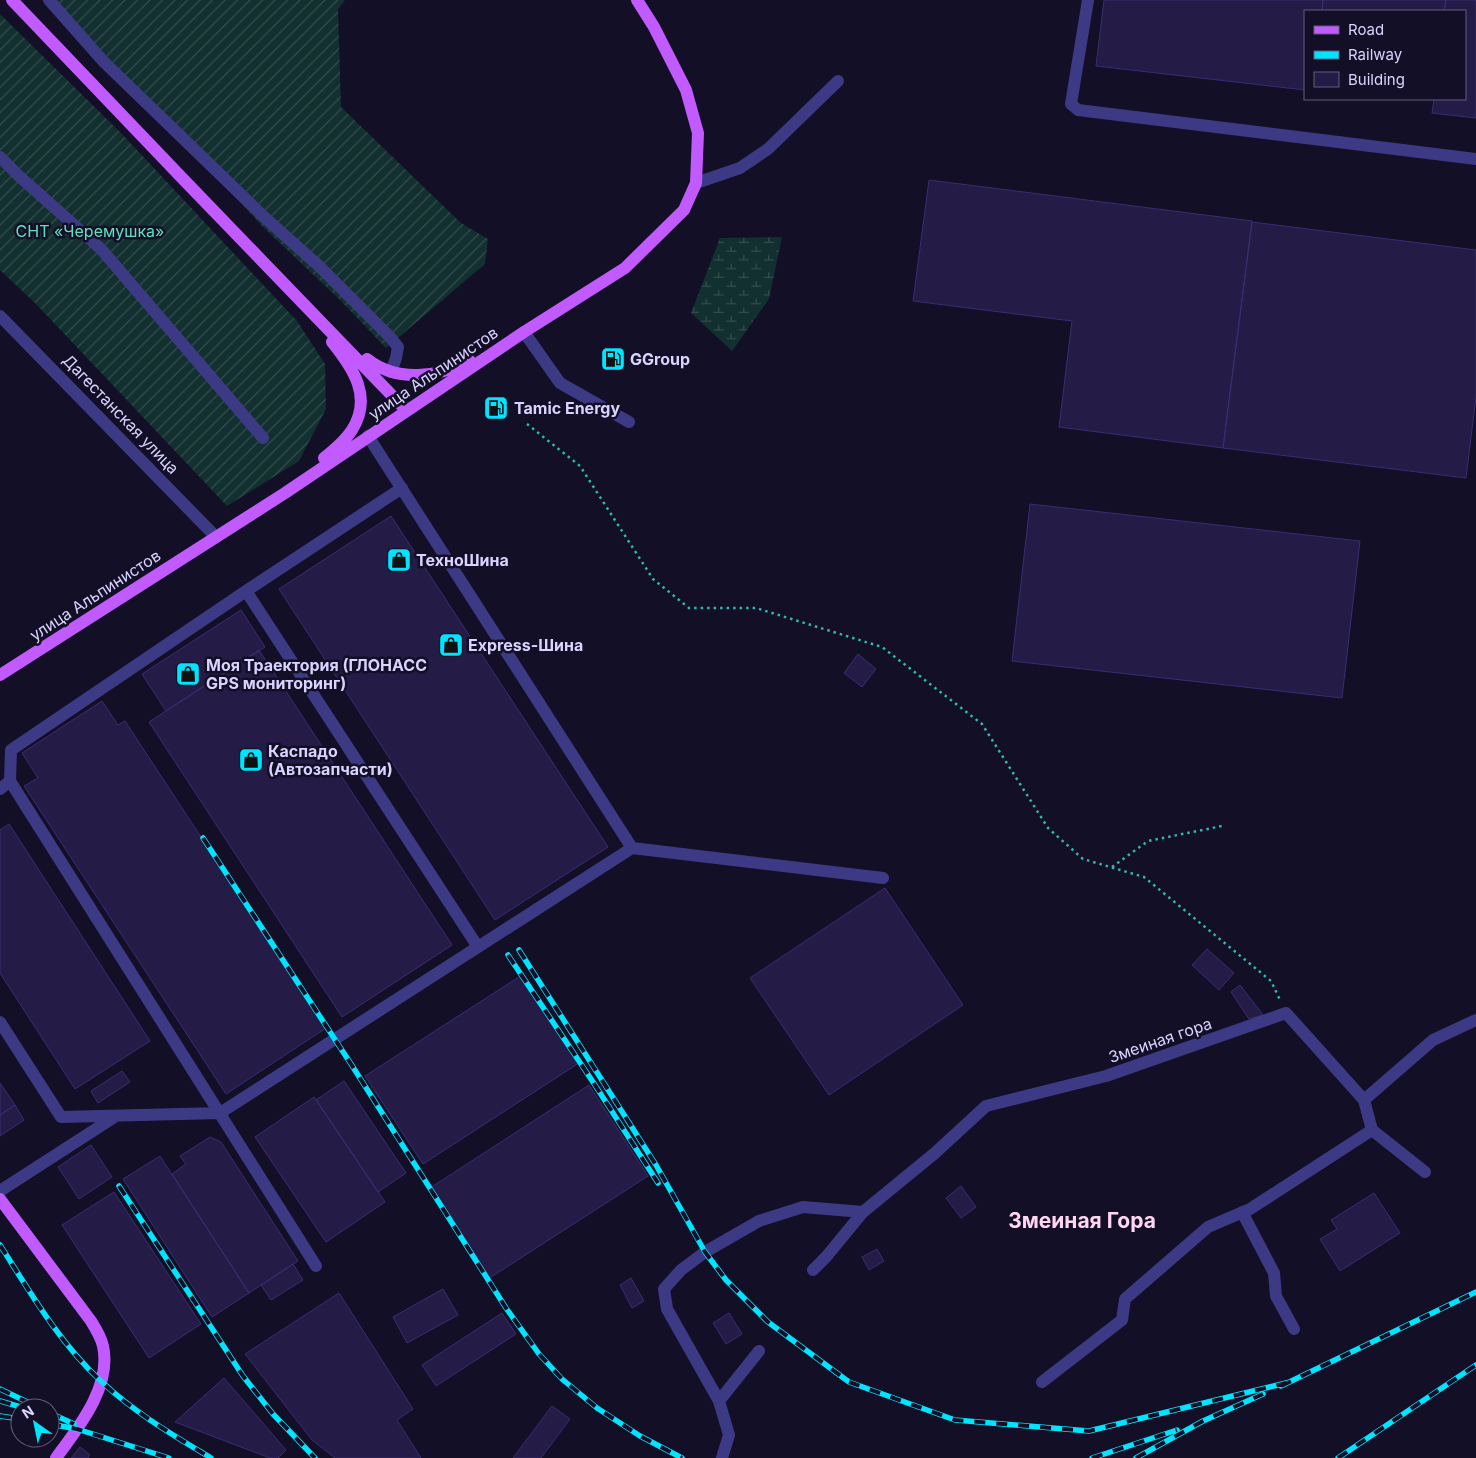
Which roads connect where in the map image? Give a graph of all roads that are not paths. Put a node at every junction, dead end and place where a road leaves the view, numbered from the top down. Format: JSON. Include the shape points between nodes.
{"nodes":[{"id":1,"x":12,"y":0,"type":"edge"},
{"id":2,"x":49,"y":0,"type":"edge"},
{"id":3,"x":637,"y":0,"type":"edge"},
{"id":4,"x":1088,"y":0,"type":"edge"},
{"id":5,"x":838,"y":81,"type":"dead end"},
{"id":6,"x":0,"y":157,"type":"edge"},
{"id":7,"x":1476,"y":159,"type":"edge"},
{"id":8,"x":696,"y":183,"type":"junction"},
{"id":9,"x":295,"y":295,"type":"junction"},
{"id":10,"x":0,"y":316,"type":"edge"},
{"id":11,"x":335,"y":335,"type":"junction"},
{"id":12,"x":521,"y":335,"type":"junction"},
{"id":13,"x":391,"y":372,"type":"junction"},
{"id":14,"x":408,"y":411,"type":"junction"},
{"id":15,"x":628,"y":422,"type":"dead end"},
{"id":16,"x":368,"y":436,"type":"junction"},
{"id":17,"x":262,"y":438,"type":"dead end"},
{"id":18,"x":402,"y":488,"type":"junction"},
{"id":19,"x":284,"y":493,"type":"junction"},
{"id":20,"x":216,"y":537,"type":"junction"},
{"id":21,"x":246,"y":591,"type":"junction"},
{"id":22,"x":0,"y":675,"type":"edge"},
{"id":23,"x":5,"y":785,"type":"edge"},
{"id":24,"x":632,"y":848,"type":"junction"},
{"id":25,"x":883,"y":878,"type":"dead end"},
{"id":26,"x":478,"y":947,"type":"junction"},
{"id":27,"x":1476,"y":1020,"type":"edge"},
{"id":28,"x":0,"y":1022,"type":"edge"},
{"id":29,"x":1364,"y":1100,"type":"junction"},
{"id":30,"x":220,"y":1114,"type":"junction"},
{"id":31,"x":116,"y":1116,"type":"junction"},
{"id":32,"x":1372,"y":1130,"type":"junction"},
{"id":33,"x":1425,"y":1172,"type":"dead end"},
{"id":34,"x":0,"y":1191,"type":"edge"},
{"id":35,"x":0,"y":1199,"type":"edge"},
{"id":36,"x":863,"y":1212,"type":"junction"},
{"id":37,"x":1242,"y":1212,"type":"junction"},
{"id":38,"x":316,"y":1266,"type":"dead end"},
{"id":39,"x":813,"y":1270,"type":"dead end"},
{"id":40,"x":1294,"y":1329,"type":"dead end"},
{"id":41,"x":759,"y":1351,"type":"dead end"},
{"id":42,"x":1042,"y":1382,"type":"dead end"},
{"id":43,"x":719,"y":1401,"type":"junction"},
{"id":44,"x":56,"y":1458,"type":"edge"},
{"id":45,"x":722,"y":1458,"type":"edge"}],
"edges":[{"from":1,"to":9,"type":"main road"},
{"from":2,"to":13,"type":"street","via":[[104,62],[390,337],[398,347]]},
{"from":3,"to":8,"type":"main road","name":"улица Альпинистов","via":[[686,90],[698,133]]},
{"from":4,"to":7,"type":"street","via":[[1071,104],[1078,110]]},
{"from":5,"to":8,"type":"street","via":[[768,149],[740,168]]},
{"from":6,"to":17,"type":"street","via":[[102,249]]},
{"from":8,"to":12,"type":"main road","name":"улица Альпинистов","via":[[684,210],[625,268]]},
{"from":9,"to":11,"type":"main road"},
{"from":9,"to":19,"type":"main road","via":[[357,378],[360,407],[345,440]]},
{"from":10,"to":20,"type":"street","name":"Дагестанская улица"},
{"from":11,"to":13,"type":"main road","via":[[378,368]]},
{"from":11,"to":14,"type":"main road"},
{"from":12,"to":13,"type":"main road","via":[[451,370],[430,375]]},
{"from":12,"to":14,"type":"main road","name":"улица Альпинистов"},
{"from":12,"to":15,"type":"street","via":[[560,383]]},
{"from":14,"to":16,"type":"main road","name":"улица Альпинистов"},
{"from":16,"to":18,"type":"street"},
{"from":16,"to":19,"type":"main road","name":"улица Альпинистов"},
{"from":18,"to":21,"type":"street"},
{"from":18,"to":24,"type":"street"},
{"from":19,"to":20,"type":"main road","name":"улица Альпинистов"},
{"from":20,"to":22,"type":"main road","name":"улица Альпинистов"},
{"from":21,"to":23,"type":"street","via":[[11,750]]},
{"from":21,"to":26,"type":"street"},
{"from":23,"to":30,"type":"street"},
{"from":24,"to":25,"type":"street"},
{"from":24,"to":26,"type":"street"},
{"from":26,"to":30,"type":"street"},
{"from":27,"to":29,"type":"street","via":[[1433,1040]]},
{"from":28,"to":31,"type":"street","via":[[61,1117]]},
{"from":29,"to":32,"type":"street"},
{"from":29,"to":36,"type":"street","name":"Змеиная гора","via":[[1286,1013],[1106,1076],[986,1106]]},
{"from":30,"to":31,"type":"street"},
{"from":30,"to":38,"type":"street"},
{"from":31,"to":34,"type":"street"},
{"from":32,"to":33,"type":"street"},
{"from":32,"to":37,"type":"street","via":[[1250,1210]]},
{"from":35,"to":44,"type":"main road","via":[[92,1321],[103,1347],[102,1374],[93,1402]]},
{"from":36,"to":39,"type":"street","name":"Змеиная гора"},
{"from":36,"to":43,"type":"street","via":[[804,1207],[759,1221],[705,1252],[681,1270],[664,1289],[667,1309]]},
{"from":37,"to":40,"type":"street","via":[[1274,1273],[1276,1296]]},
{"from":37,"to":42,"type":"street","via":[[1208,1227],[1125,1299],[1122,1320]]},
{"from":41,"to":43,"type":"street"},
{"from":43,"to":45,"type":"street","via":[[729,1435]]}]}
